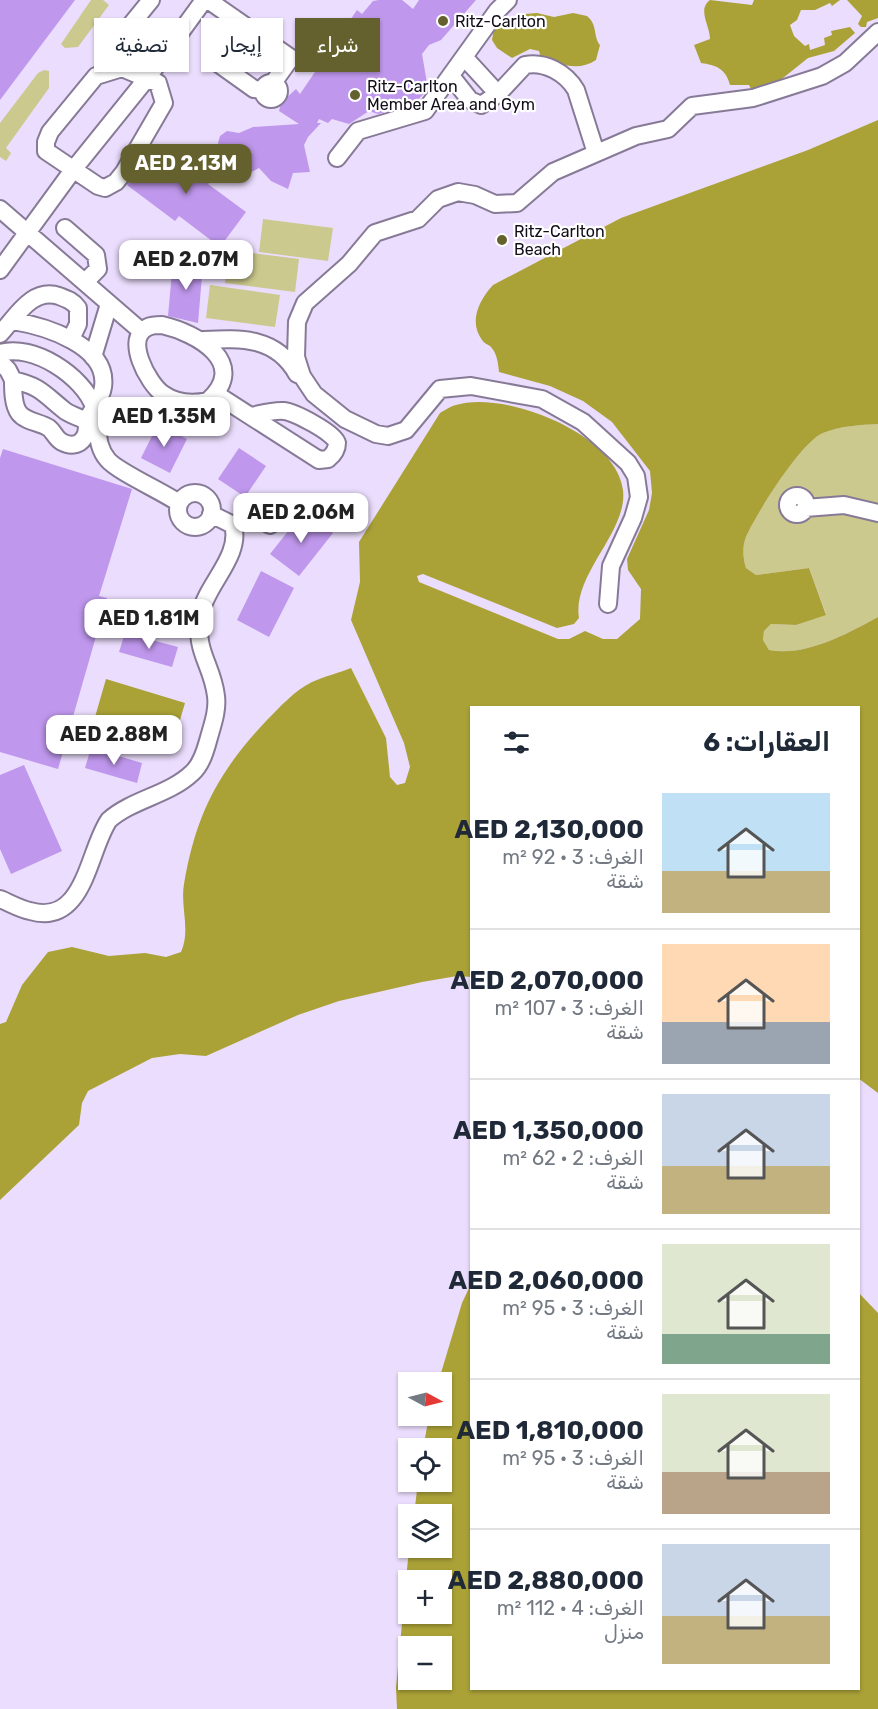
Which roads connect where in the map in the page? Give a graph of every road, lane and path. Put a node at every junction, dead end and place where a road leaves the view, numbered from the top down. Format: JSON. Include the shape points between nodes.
{"nodes":[{"id":1,"x":151,"y":0,"type":"edge"},
{"id":2,"x":206,"y":0,"type":"edge"},
{"id":3,"x":508,"y":0,"type":"edge"},
{"id":4,"x":136,"y":18,"type":"edge"},
{"id":5,"x":234,"y":18,"type":"junction"},
{"id":6,"x":878,"y":32,"type":"edge"},
{"id":7,"x":465,"y":58,"type":"junction"},
{"id":8,"x":105,"y":72,"type":"edge"},
{"id":9,"x":132,"y":72,"type":"edge"},
{"id":10,"x":451,"y":76,"type":"junction"},
{"id":11,"x":148,"y":78,"type":"junction"},
{"id":12,"x":498,"y":94,"type":"junction"},
{"id":13,"x":596,"y":153,"type":"junction"},
{"id":14,"x":337,"y":158,"type":"dead end"},
{"id":15,"x":73,"y":170,"type":"junction"},
{"id":16,"x":0,"y":209,"type":"edge"},
{"id":17,"x":65,"y":228,"type":"dead end"},
{"id":18,"x":29,"y":232,"type":"junction"},
{"id":19,"x":0,"y":270,"type":"edge"},
{"id":20,"x":85,"y":282,"type":"junction"},
{"id":21,"x":109,"y":304,"type":"junction"},
{"id":22,"x":13,"y":321,"type":"junction"},
{"id":23,"x":141,"y":332,"type":"junction"},
{"id":24,"x":0,"y":334,"type":"edge"},
{"id":25,"x":71,"y":339,"type":"junction"},
{"id":26,"x":204,"y":340,"type":"junction"},
{"id":27,"x":0,"y":353,"type":"edge"},
{"id":28,"x":93,"y":357,"type":"junction"},
{"id":29,"x":292,"y":359,"type":"junction"},
{"id":30,"x":0,"y":362,"type":"edge"},
{"id":31,"x":13,"y":381,"type":"junction"},
{"id":32,"x":216,"y":394,"type":"junction"},
{"id":33,"x":66,"y":412,"type":"junction"},
{"id":34,"x":90,"y":414,"type":"junction"},
{"id":35,"x":250,"y":416,"type":"junction"},
{"id":36,"x":48,"y":428,"type":"junction"},
{"id":37,"x":352,"y":428,"type":"junction"},
{"id":38,"x":364,"y":442,"type":"dead end"},
{"id":39,"x":805,"y":508,"type":"dead end"},
{"id":40,"x":878,"y":513,"type":"edge"},
{"id":41,"x":233,"y":525,"type":"junction"},
{"id":42,"x":270,"y":525,"type":"dead end"},
{"id":43,"x":608,"y":604,"type":"dead end"},
{"id":44,"x":0,"y":900,"type":"edge"}],
"edges":[{"from":1,"to":4,"type":"lane"},
{"from":2,"to":5,"type":"lane"},
{"from":2,"to":11,"type":"lane"},
{"from":3,"to":7,"type":"lane"},
{"from":5,"to":5,"type":"lane","via":[[213,46],[212,59],[256,90],[268,87],[291,58]]},
{"from":6,"to":13,"type":"lane","via":[[844,63],[809,82],[753,98],[692,106],[668,129],[636,136]]},
{"from":7,"to":10,"type":"lane"},
{"from":7,"to":12,"type":"lane"},
{"from":8,"to":15,"type":"lane","via":[[96,76],[45,142],[46,151]]},
{"from":9,"to":11,"type":"lane"},
{"from":10,"to":12,"type":"lane","via":[[473,103],[481,105]]},
{"from":10,"to":14,"type":"lane","via":[[422,113],[358,131]]},
{"from":11,"to":15,"type":"lane"},
{"from":11,"to":15,"type":"lane","via":[[162,89],[164,103],[121,177],[105,188]]},
{"from":12,"to":13,"type":"lane","via":[[525,65],[537,64],[556,71],[572,82],[576,90]]},
{"from":13,"to":29,"type":"lane","via":[[553,172],[517,203],[495,204],[458,192],[438,199],[418,219],[375,233],[349,264],[305,303],[297,322]]},
{"from":15,"to":18,"type":"lane"},
{"from":16,"to":18,"type":"lane"},
{"from":17,"to":20,"type":"lane","via":[[91,249],[98,262],[96,274]]},
{"from":18,"to":19,"type":"lane"},
{"from":18,"to":20,"type":"lane"},
{"from":20,"to":21,"type":"lane"},
{"from":21,"to":23,"type":"lane"},
{"from":21,"to":28,"type":"lane"},
{"from":22,"to":24,"type":"lane"},
{"from":22,"to":25,"type":"lane","via":[[38,325]]},
{"from":22,"to":25,"type":"lane","via":[[35,297],[53,294],[73,301],[78,308],[78,324]]},
{"from":23,"to":26,"type":"lane","via":[[149,326],[162,325]]},
{"from":23,"to":32,"type":"lane","via":[[138,343],[142,368],[163,394],[193,404],[208,401]]},
{"from":25,"to":28,"type":"lane"},
{"from":26,"to":29,"type":"lane","via":[[255,340]]},
{"from":26,"to":32,"type":"lane","via":[[222,366],[222,382]]},
{"from":27,"to":34,"type":"lane","via":[[20,351],[58,365],[82,390]]},
{"from":28,"to":34,"type":"lane","via":[[104,380],[103,391]]},
{"from":29,"to":37,"type":"lane","via":[[315,406]]},
{"from":30,"to":31,"type":"lane"},
{"from":31,"to":33,"type":"lane","via":[[44,391]]},
{"from":31,"to":36,"type":"lane","via":[[17,412]]},
{"from":32,"to":35,"type":"lane"},
{"from":33,"to":34,"type":"lane"},
{"from":33,"to":36,"type":"lane","via":[[56,416]]},
{"from":34,"to":36,"type":"lane","via":[[85,438],[78,444],[60,441]]},
{"from":34,"to":41,"type":"lane","via":[[109,461],[179,503],[178,511],[186,525],[201,526],[211,514]]},
{"from":35,"to":35,"type":"lane","via":[[319,460],[334,454],[334,436],[292,413]]},
{"from":37,"to":38,"type":"lane"},
{"from":37,"to":43,"type":"lane","via":[[399,434],[435,394],[459,385],[542,399],[582,422],[628,463],[639,486],[633,518],[611,566]]},
{"from":39,"to":40,"type":"lane","via":[[844,505]]},
{"from":41,"to":42,"type":"lane","via":[[250,518]]},
{"from":41,"to":44,"type":"lane","via":[[233,546],[209,590],[198,632],[200,650],[216,695],[214,719],[200,763],[182,780],[109,819],[79,891],[69,904],[45,913]]}]}
